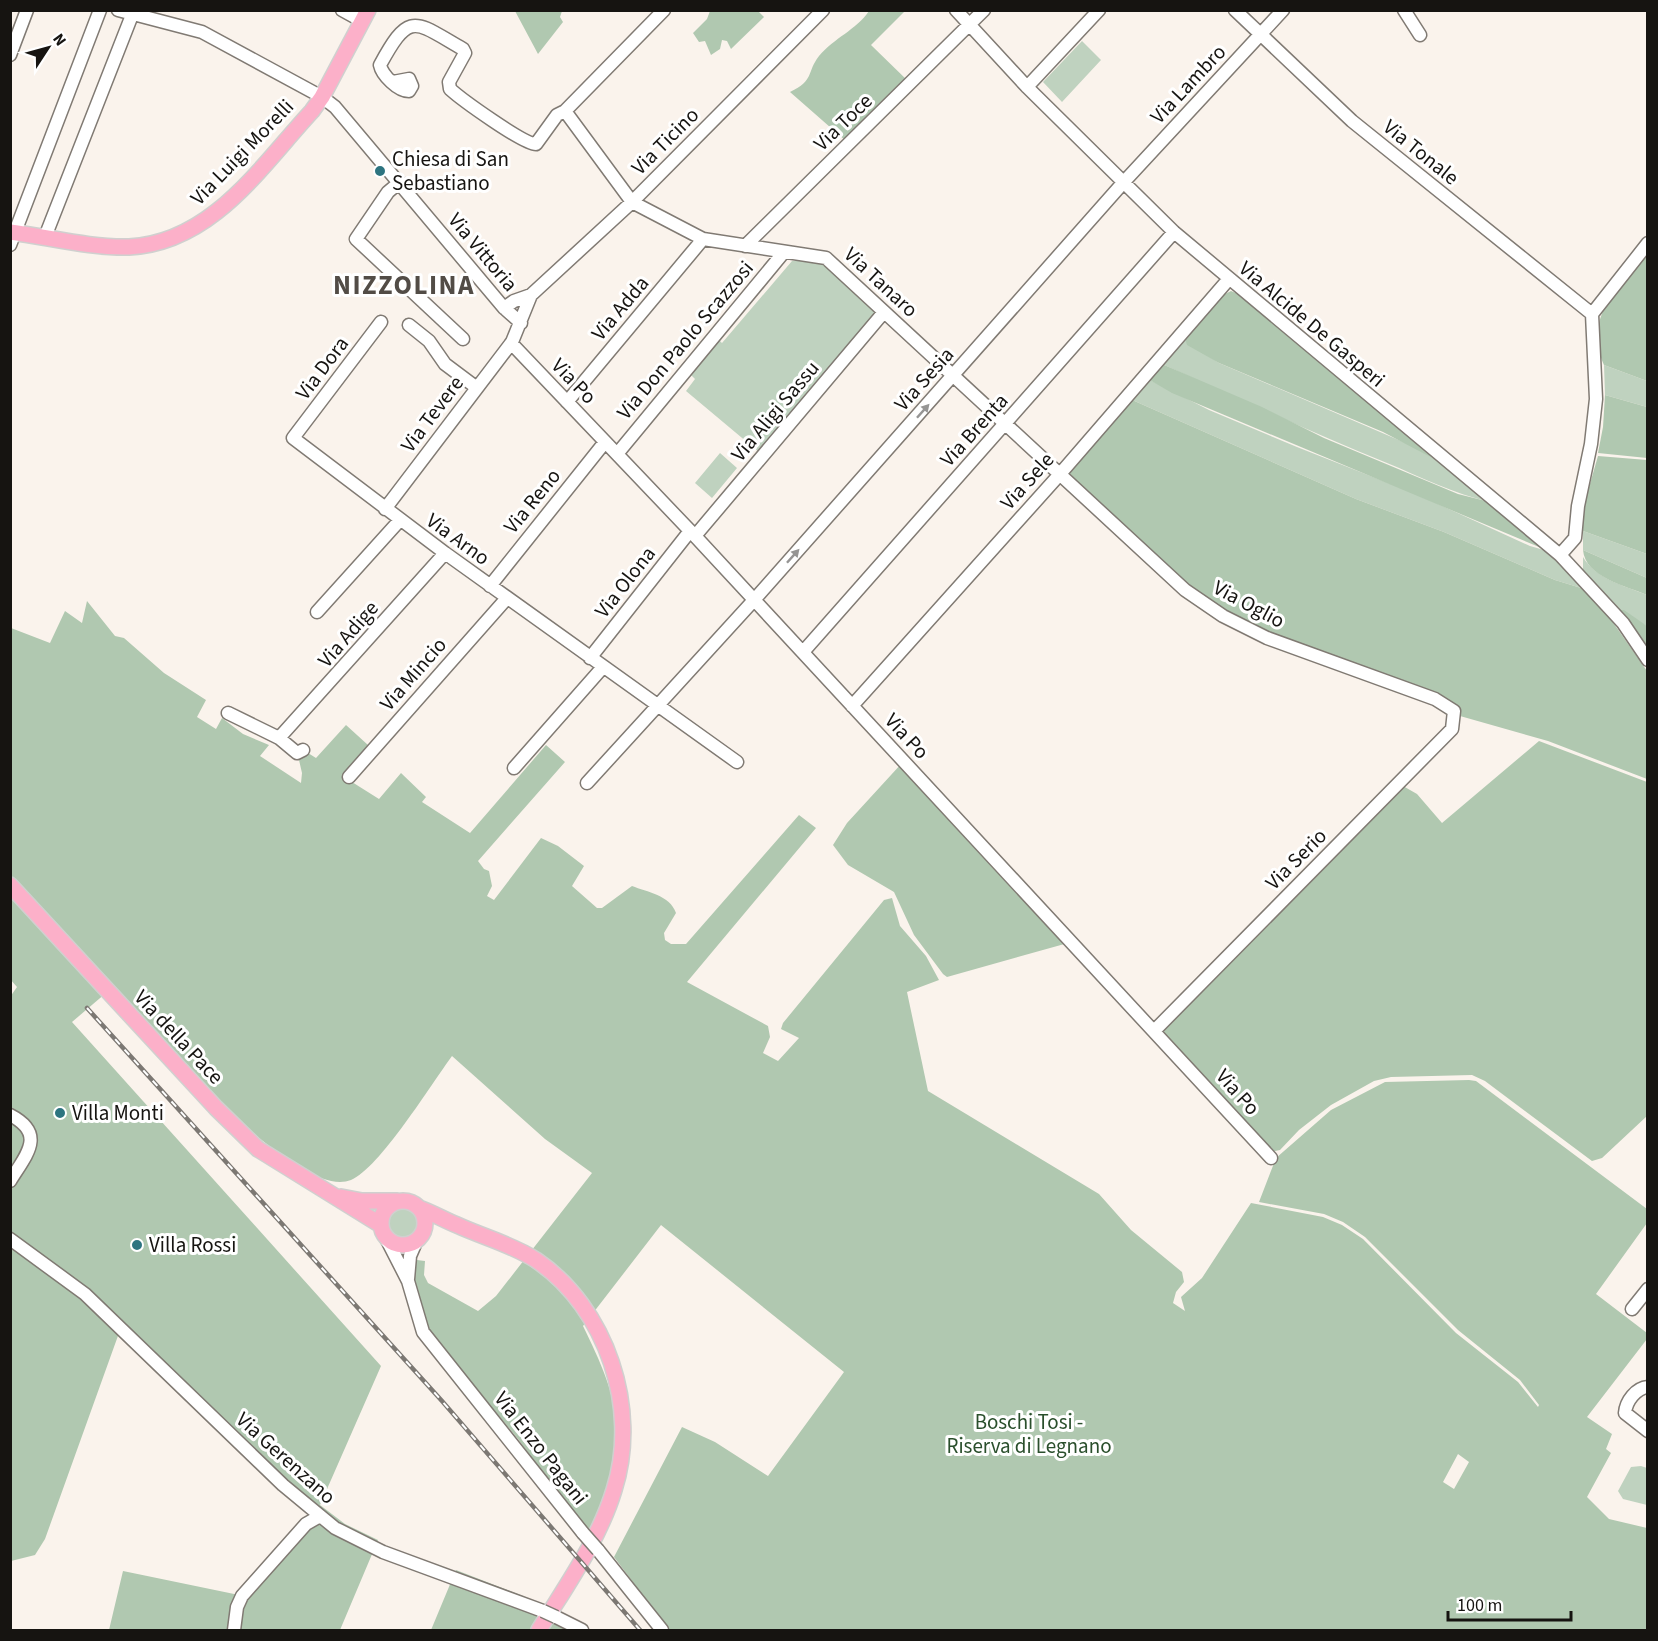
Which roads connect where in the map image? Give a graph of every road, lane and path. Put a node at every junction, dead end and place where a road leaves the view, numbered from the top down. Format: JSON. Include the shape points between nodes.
{"nodes":[{"id":1,"x":27,"y":10,"type":"edge"},
{"id":2,"x":100,"y":10,"type":"edge"},
{"id":3,"x":118,"y":10,"type":"edge"},
{"id":4,"x":342,"y":10,"type":"edge"},
{"id":5,"x":664,"y":10,"type":"edge"},
{"id":6,"x":823,"y":10,"type":"edge"},
{"id":7,"x":956,"y":10,"type":"edge"},
{"id":8,"x":984,"y":10,"type":"edge"},
{"id":9,"x":1099,"y":10,"type":"edge"},
{"id":10,"x":1235,"y":10,"type":"edge"},
{"id":11,"x":1283,"y":10,"type":"edge"},
{"id":12,"x":1404,"y":10,"type":"edge"},
{"id":13,"x":133,"y":13,"type":"edge"},
{"id":14,"x":365,"y":16,"type":"edge"},
{"id":15,"x":969,"y":26,"type":"junction"},
{"id":16,"x":1260,"y":34,"type":"junction"},
{"id":17,"x":1420,"y":35,"type":"dead end"},
{"id":18,"x":10,"y":55,"type":"edge"},
{"id":19,"x":393,"y":82,"type":"dead end"},
{"id":20,"x":1027,"y":87,"type":"junction"},
{"id":21,"x":322,"y":97,"type":"junction"},
{"id":22,"x":565,"y":111,"type":"junction"},
{"id":23,"x":400,"y":182,"type":"junction"},
{"id":24,"x":1122,"y":184,"type":"junction"},
{"id":25,"x":632,"y":202,"type":"junction"},
{"id":26,"x":1174,"y":232,"type":"junction"},
{"id":27,"x":12,"y":236,"type":"edge"},
{"id":28,"x":45,"y":237,"type":"junction"},
{"id":29,"x":704,"y":239,"type":"junction"},
{"id":30,"x":1647,"y":243,"type":"edge"},
{"id":31,"x":745,"y":246,"type":"junction"},
{"id":32,"x":784,"y":252,"type":"junction"},
{"id":33,"x":1228,"y":280,"type":"junction"},
{"id":34,"x":531,"y":295,"type":"junction"},
{"id":35,"x":509,"y":304,"type":"junction"},
{"id":36,"x":884,"y":312,"type":"junction"},
{"id":37,"x":1592,"y":314,"type":"junction"},
{"id":38,"x":523,"y":317,"type":"junction"},
{"id":39,"x":381,"y":322,"type":"dead end"},
{"id":40,"x":409,"y":325,"type":"dead end"},
{"id":41,"x":463,"y":339,"type":"dead end"},
{"id":42,"x":511,"y":343,"type":"junction"},
{"id":43,"x":954,"y":376,"type":"junction"},
{"id":44,"x":477,"y":388,"type":"junction"},
{"id":45,"x":567,"y":402,"type":"junction"},
{"id":46,"x":1006,"y":423,"type":"junction"},
{"id":47,"x":293,"y":438,"type":"joint"},
{"id":48,"x":605,"y":442,"type":"junction"},
{"id":49,"x":617,"y":453,"type":"junction"},
{"id":50,"x":1060,"y":474,"type":"junction"},
{"id":51,"x":385,"y":509,"type":"junction"},
{"id":52,"x":400,"y":520,"type":"junction"},
{"id":53,"x":693,"y":533,"type":"junction"},
{"id":54,"x":445,"y":553,"type":"junction"},
{"id":55,"x":1560,"y":555,"type":"junction"},
{"id":56,"x":490,"y":586,"type":"junction"},
{"id":57,"x":507,"y":598,"type":"junction"},
{"id":58,"x":754,"y":600,"type":"junction"},
{"id":59,"x":317,"y":612,"type":"dead end"},
{"id":60,"x":802,"y":652,"type":"junction"},
{"id":61,"x":590,"y":658,"type":"junction"},
{"id":62,"x":1647,"y":660,"type":"edge"},
{"id":63,"x":603,"y":667,"type":"junction"},
{"id":64,"x":656,"y":706,"type":"junction"},
{"id":65,"x":852,"y":706,"type":"junction"},
{"id":66,"x":1454,"y":711,"type":"joint"},
{"id":67,"x":228,"y":713,"type":"dead end"},
{"id":68,"x":279,"y":738,"type":"junction"},
{"id":69,"x":303,"y":750,"type":"dead end"},
{"id":70,"x":737,"y":762,"type":"dead end"},
{"id":71,"x":514,"y":768,"type":"dead end"},
{"id":72,"x":349,"y":777,"type":"dead end"},
{"id":73,"x":587,"y":783,"type":"dead end"},
{"id":74,"x":10,"y":885,"type":"edge"},
{"id":75,"x":1155,"y":1030,"type":"junction"},
{"id":76,"x":10,"y":1115,"type":"edge"},
{"id":77,"x":1271,"y":1158,"type":"dead end"},
{"id":78,"x":10,"y":1181,"type":"edge"},
{"id":79,"x":335,"y":1196,"type":"junction"},
{"id":80,"x":398,"y":1202,"type":"junction"},
{"id":81,"x":419,"y":1208,"type":"junction"},
{"id":82,"x":458,"y":1226,"type":"junction"},
{"id":83,"x":383,"y":1232,"type":"junction"},
{"id":84,"x":420,"y":1236,"type":"junction"},
{"id":85,"x":10,"y":1239,"type":"edge"},
{"id":86,"x":408,"y":1281,"type":"junction"},
{"id":87,"x":1647,"y":1289,"type":"edge"},
{"id":88,"x":1632,"y":1309,"type":"dead end"},
{"id":89,"x":1647,"y":1387,"type":"edge"},
{"id":90,"x":1647,"y":1431,"type":"edge"},
{"id":91,"x":320,"y":1516,"type":"junction"},
{"id":92,"x":550,"y":1614,"type":"junction"},
{"id":93,"x":234,"y":1630,"type":"edge"},
{"id":94,"x":539,"y":1630,"type":"edge"},
{"id":95,"x":582,"y":1630,"type":"edge"},
{"id":96,"x":662,"y":1630,"type":"edge"}],
"edges":[{"from":1,"to":18,"type":"street"},
{"from":2,"to":27,"type":"street"},
{"from":3,"to":13,"type":"street","name":"Via Vittoria"},
{"from":4,"to":14,"type":"street"},
{"from":5,"to":22,"type":"street"},
{"from":6,"to":25,"type":"street","name":"Via Ticino"},
{"from":7,"to":15,"type":"street","name":"Via Alcide De Gasperi"},
{"from":8,"to":15,"type":"street","name":"Via Toce"},
{"from":9,"to":20,"type":"street"},
{"from":10,"to":16,"type":"street","name":"Via Tonale"},
{"from":11,"to":16,"type":"street","name":"Via Lambro"},
{"from":12,"to":17,"type":"street"},
{"from":13,"to":21,"type":"street","name":"Via Vittoria","via":[[202,32]]},
{"from":13,"to":28,"type":"street"},
{"from":14,"to":21,"type":"main road","name":"Via Luigi Morelli"},
{"from":15,"to":20,"type":"street","name":"Via Alcide De Gasperi"},
{"from":15,"to":31,"type":"street","name":"Via Toce"},
{"from":16,"to":24,"type":"street","name":"Via Lambro"},
{"from":16,"to":37,"type":"street","name":"Via Tonale","via":[[1352,121]]},
{"from":19,"to":22,"type":"street","via":[[380,65],[400,31],[418,24],[465,53],[449,82],[450,88],[528,143],[539,142],[557,115]]},
{"from":20,"to":24,"type":"street","name":"Via Alcide De Gasperi"},
{"from":21,"to":23,"type":"street","name":"Via Vittoria"},
{"from":21,"to":28,"type":"main road","name":"Via Luigi Morelli","via":[[226,205],[189,231],[156,243],[129,247]]},
{"from":22,"to":25,"type":"street"},
{"from":23,"to":35,"type":"street","name":"Via Vittoria"},
{"from":23,"to":41,"type":"street","via":[[388,192],[356,239]]},
{"from":24,"to":26,"type":"street","name":"Via Alcide De Gasperi"},
{"from":24,"to":43,"type":"street","name":"Via Sesia"},
{"from":25,"to":29,"type":"street","name":"Via Tanaro"},
{"from":25,"to":34,"type":"street","name":"Via Ticino"},
{"from":26,"to":33,"type":"street","name":"Via Alcide De Gasperi"},
{"from":26,"to":46,"type":"street","name":"Via Brenta"},
{"from":27,"to":28,"type":"main road","name":"Via Luigi Morelli"},
{"from":29,"to":31,"type":"street","name":"Via Tanaro"},
{"from":29,"to":45,"type":"street","name":"Via Adda"},
{"from":30,"to":37,"type":"street"},
{"from":31,"to":32,"type":"street","name":"Via Tanaro"},
{"from":32,"to":36,"type":"street","name":"Via Tanaro","via":[[824,257]]},
{"from":32,"to":49,"type":"street","name":"Via Don Paolo Scazzosi"},
{"from":33,"to":50,"type":"street","name":"Via Sele"},
{"from":33,"to":55,"type":"street","name":"Via Alcide De Gasperi"},
{"from":34,"to":35,"type":"street"},
{"from":34,"to":38,"type":"street","name":"Via Tevere"},
{"from":35,"to":38,"type":"street","name":"Via Vittoria"},
{"from":36,"to":43,"type":"street","name":"Via Tanaro"},
{"from":36,"to":53,"type":"street","name":"Via Aligi Sassu"},
{"from":37,"to":55,"type":"street","via":[[1596,399],[1591,444],[1575,538]]},
{"from":38,"to":42,"type":"street","name":"Via Tevere"},
{"from":39,"to":47,"type":"street","name":"Via Dora"},
{"from":40,"to":44,"type":"street","via":[[429,341],[445,364]]},
{"from":42,"to":44,"type":"street","name":"Via Tevere"},
{"from":42,"to":45,"type":"street","name":"Via Po"},
{"from":43,"to":46,"type":"street","name":"Via Tanaro"},
{"from":58,"to":43,"type":"street","name":"Via Sesia","one_way":true},
{"from":44,"to":51,"type":"street","name":"Via Tevere"},
{"from":45,"to":48,"type":"street","name":"Via Po"},
{"from":46,"to":50,"type":"street","name":"Via Tanaro"},
{"from":46,"to":60,"type":"street","name":"Via Brenta"},
{"from":47,"to":51,"type":"street","name":"Via Arno"},
{"from":48,"to":49,"type":"street","name":"Via Po"},
{"from":48,"to":56,"type":"street","name":"Via Reno"},
{"from":49,"to":53,"type":"street","name":"Via Po"},
{"from":50,"to":65,"type":"street","name":"Via Sele"},
{"from":50,"to":66,"type":"street","name":"Via Oglio","via":[[1185,591],[1223,616],[1286,646],[1435,699]]},
{"from":51,"to":52,"type":"street","name":"Via Arno"},
{"from":52,"to":54,"type":"street","name":"Via Arno"},
{"from":52,"to":59,"type":"street"},
{"from":53,"to":58,"type":"street","name":"Via Po"},
{"from":53,"to":61,"type":"street","name":"Via Olona"},
{"from":54,"to":56,"type":"street","name":"Via Arno"},
{"from":54,"to":68,"type":"street","name":"Via Adige"},
{"from":55,"to":62,"type":"street","name":"Via Alcide De Gasperi","via":[[1623,623]]},
{"from":56,"to":57,"type":"street","name":"Via Arno"},
{"from":57,"to":61,"type":"street","name":"Via Arno"},
{"from":57,"to":72,"type":"street","name":"Via Mincio"},
{"from":58,"to":60,"type":"street","name":"Via Po"},
{"from":58,"to":64,"type":"street","name":"Via Sesia"},
{"from":60,"to":65,"type":"street","name":"Via Po"},
{"from":61,"to":63,"type":"street","name":"Via Arno"},
{"from":63,"to":64,"type":"street","name":"Via Arno"},
{"from":63,"to":71,"type":"street"},
{"from":64,"to":70,"type":"street","name":"Via Arno"},
{"from":64,"to":73,"type":"street","name":"Via Sesia"},
{"from":65,"to":75,"type":"street","name":"Via Po"},
{"from":66,"to":75,"type":"street","name":"Via Serio","via":[[1452,729]]},
{"from":67,"to":68,"type":"street"},
{"from":68,"to":69,"type":"street","via":[[297,753]]},
{"from":74,"to":79,"type":"main road","name":"Via della Pace","via":[[243,1135],[267,1156]]},
{"from":75,"to":77,"type":"street","name":"Via Po"},
{"from":76,"to":78,"type":"street","via":[[26,1125],[32,1137]]},
{"from":79,"to":80,"type":"main road","name":"Via della Pace"},
{"from":79,"to":83,"type":"main road","name":"Via della Pace"},
{"from":80,"to":81,"type":"main road","via":[[410,1202]]},
{"from":80,"to":83,"type":"main road","via":[[387,1208]]},
{"from":81,"to":82,"type":"main road"},
{"from":81,"to":84,"type":"main road","via":[[425,1219]]},
{"from":82,"to":84,"type":"main road"},
{"from":82,"to":92,"type":"main road","via":[[513,1248],[555,1275],[591,1319],[614,1370],[620,1395],[623,1456],[614,1491],[600,1527]]},
{"from":83,"to":84,"type":"main road","via":[[404,1246]]},
{"from":83,"to":86,"type":"street","name":"Via Enzo Pagani"},
{"from":84,"to":86,"type":"street","name":"Via Enzo Pagani","via":[[410,1256]]},
{"from":85,"to":91,"type":"street","name":"Via Gerenzano","via":[[85,1294]]},
{"from":86,"to":96,"type":"street","name":"Via Enzo Pagani","bridge":true,"via":[[418,1320],[431,1344]]},
{"from":87,"to":88,"type":"street"},
{"from":89,"to":90,"type":"street","via":[[1638,1389],[1624,1413]]},
{"from":91,"to":92,"type":"street","name":"Via Gerenzano","via":[[350,1538],[382,1552]]},
{"from":91,"to":93,"type":"street","via":[[306,1524],[242,1596]]},
{"from":92,"to":94,"type":"main road"},
{"from":92,"to":95,"type":"street","name":"Via Gerenzano"}]}
